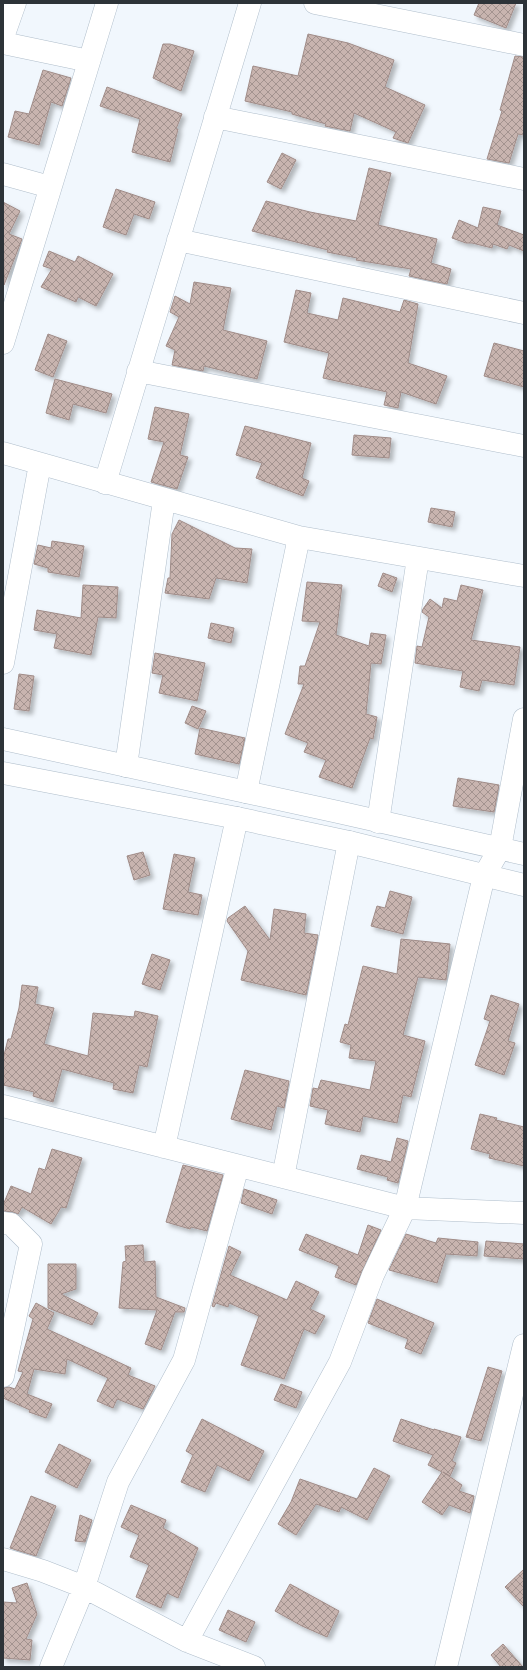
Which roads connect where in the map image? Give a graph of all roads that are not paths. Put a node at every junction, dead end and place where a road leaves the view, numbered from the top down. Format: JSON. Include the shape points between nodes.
{"nodes":[{"id":1,"x":15,"y":3,"type":"edge"},
{"id":2,"x":107,"y":3,"type":"edge"},
{"id":3,"x":250,"y":3,"type":"edge"},
{"id":4,"x":315,"y":3,"type":"edge"},
{"id":5,"x":3,"y":37,"type":"edge"},
{"id":6,"x":3,"y":43,"type":"edge"},
{"id":7,"x":524,"y":45,"type":"edge"},
{"id":8,"x":89,"y":61,"type":"junction"},
{"id":9,"x":215,"y":117,"type":"junction"},
{"id":10,"x":3,"y":174,"type":"edge"},
{"id":11,"x":524,"y":179,"type":"edge"},
{"id":12,"x":50,"y":187,"type":"junction"},
{"id":13,"x":178,"y":240,"type":"junction"},
{"id":14,"x":524,"y":313,"type":"edge"},
{"id":15,"x":3,"y":343,"type":"edge"},
{"id":16,"x":138,"y":371,"type":"junction"},
{"id":17,"x":524,"y":446,"type":"edge"},
{"id":18,"x":3,"y":453,"type":"edge"},
{"id":19,"x":40,"y":464,"type":"junction"},
{"id":20,"x":105,"y":483,"type":"junction"},
{"id":21,"x":164,"y":500,"type":"junction"},
{"id":22,"x":299,"y":537,"type":"junction"},
{"id":23,"x":418,"y":558,"type":"junction"},
{"id":24,"x":524,"y":576,"type":"edge"},
{"id":25,"x":3,"y":662,"type":"edge"},
{"id":26,"x":524,"y":719,"type":"edge"},
{"id":27,"x":3,"y":739,"type":"edge"},
{"id":28,"x":126,"y":766,"type":"junction"},
{"id":29,"x":3,"y":773,"type":"edge"},
{"id":30,"x":246,"y":792,"type":"junction"},
{"id":31,"x":237,"y":818,"type":"junction"},
{"id":32,"x":378,"y":822,"type":"junction"},
{"id":33,"x":349,"y":842,"type":"junction"},
{"id":34,"x":500,"y":848,"type":"junction"},
{"id":35,"x":524,"y":854,"type":"edge"},
{"id":36,"x":484,"y":876,"type":"junction"},
{"id":37,"x":524,"y":885,"type":"edge"},
{"id":38,"x":3,"y":1106,"type":"edge"},
{"id":39,"x":164,"y":1147,"type":"junction"},
{"id":40,"x":238,"y":1166,"type":"junction"},
{"id":41,"x":283,"y":1177,"type":"junction"},
{"id":42,"x":405,"y":1208,"type":"junction"},
{"id":43,"x":524,"y":1213,"type":"edge"},
{"id":44,"x":3,"y":1223,"type":"edge"},
{"id":45,"x":524,"y":1345,"type":"edge"},
{"id":46,"x":3,"y":1376,"type":"edge"},
{"id":47,"x":3,"y":1559,"type":"edge"},
{"id":48,"x":84,"y":1587,"type":"junction"},
{"id":49,"x":187,"y":1641,"type":"junction"},
{"id":50,"x":52,"y":1667,"type":"edge"},
{"id":51,"x":254,"y":1667,"type":"edge"},
{"id":52,"x":446,"y":1667,"type":"edge"}],
"edges":[{"from":1,"to":5,"type":"street"},
{"from":2,"to":8,"type":"street"},
{"from":3,"to":9,"type":"street"},
{"from":4,"to":7,"type":"street"},
{"from":6,"to":8,"type":"street"},
{"from":8,"to":12,"type":"street"},
{"from":9,"to":11,"type":"street"},
{"from":9,"to":13,"type":"street"},
{"from":10,"to":12,"type":"street"},
{"from":12,"to":15,"type":"street"},
{"from":13,"to":14,"type":"street"},
{"from":13,"to":16,"type":"street"},
{"from":16,"to":17,"type":"street"},
{"from":16,"to":20,"type":"street"},
{"from":18,"to":19,"type":"street"},
{"from":19,"to":20,"type":"street"},
{"from":19,"to":25,"type":"street"},
{"from":20,"to":21,"type":"street"},
{"from":21,"to":22,"type":"street"},
{"from":21,"to":28,"type":"street"},
{"from":22,"to":23,"type":"street"},
{"from":22,"to":30,"type":"street"},
{"from":23,"to":24,"type":"street"},
{"from":23,"to":32,"type":"street"},
{"from":26,"to":34,"type":"street"},
{"from":27,"to":28,"type":"street"},
{"from":28,"to":30,"type":"street"},
{"from":29,"to":31,"type":"street"},
{"from":30,"to":32,"type":"street"},
{"from":31,"to":33,"type":"street"},
{"from":31,"to":39,"type":"street"},
{"from":32,"to":34,"type":"street"},
{"from":33,"to":36,"type":"street"},
{"from":33,"to":41,"type":"street"},
{"from":34,"to":35,"type":"street"},
{"from":34,"to":36,"type":"street"},
{"from":36,"to":37,"type":"street"},
{"from":36,"to":42,"type":"street"},
{"from":38,"to":39,"type":"street"},
{"from":39,"to":40,"type":"street"},
{"from":40,"to":41,"type":"street"},
{"from":40,"to":48,"type":"street","via":[[184,1360],[118,1482]]},
{"from":41,"to":42,"type":"street"},
{"from":42,"to":43,"type":"street"},
{"from":42,"to":49,"type":"street","via":[[373,1275],[340,1362]]},
{"from":44,"to":46,"type":"street","via":[[11,1224],[30,1244]]},
{"from":45,"to":52,"type":"street"},
{"from":47,"to":48,"type":"street"},
{"from":48,"to":49,"type":"street"},
{"from":48,"to":50,"type":"street"},
{"from":49,"to":51,"type":"street"}]}
